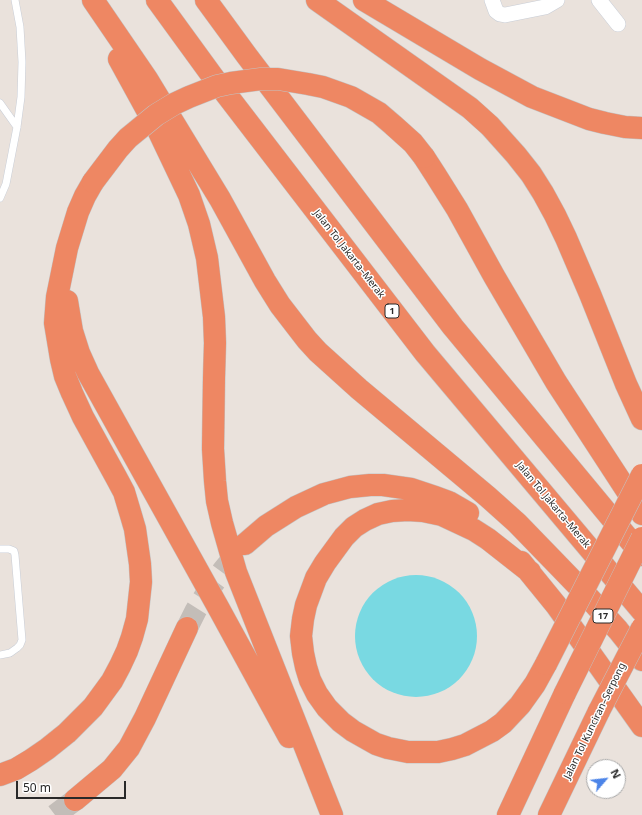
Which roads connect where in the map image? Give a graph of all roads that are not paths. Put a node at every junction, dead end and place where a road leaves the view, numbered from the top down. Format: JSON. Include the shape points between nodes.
{"nodes":[{"id":1,"x":15,"y":0,"type":"edge"},
{"id":2,"x":87,"y":0,"type":"edge"},
{"id":3,"x":93,"y":0,"type":"edge"},
{"id":4,"x":157,"y":0,"type":"edge"},
{"id":5,"x":206,"y":0,"type":"edge"},
{"id":6,"x":318,"y":0,"type":"edge"},
{"id":7,"x":364,"y":0,"type":"edge"},
{"id":8,"x":492,"y":0,"type":"edge"},
{"id":9,"x":599,"y":0,"type":"edge"},
{"id":10,"x":548,"y":2,"type":"edge"},
{"id":11,"x":618,"y":24,"type":"dead end"},
{"id":12,"x":0,"y":103,"type":"edge"},
{"id":13,"x":17,"y":128,"type":"junction"},
{"id":14,"x":642,"y":128,"type":"edge"},
{"id":15,"x":0,"y":198,"type":"edge"},
{"id":16,"x":63,"y":268,"type":"junction"},
{"id":17,"x":642,"y":419,"type":"edge"},
{"id":18,"x":642,"y":475,"type":"edge"},
{"id":19,"x":642,"y":514,"type":"edge"},
{"id":20,"x":642,"y":538,"type":"edge"},
{"id":21,"x":245,"y":544,"type":"tunnel mouth"},
{"id":22,"x":0,"y":550,"type":"edge"},
{"id":23,"x":642,"y":555,"type":"edge"},
{"id":24,"x":530,"y":572,"type":"junction"},
{"id":25,"x":642,"y":611,"type":"edge"},
{"id":26,"x":187,"y":628,"type":"tunnel mouth"},
{"id":27,"x":642,"y":628,"type":"edge"},
{"id":28,"x":0,"y":655,"type":"edge"},
{"id":29,"x":642,"y":656,"type":"edge"},
{"id":30,"x":642,"y":660,"type":"edge"},
{"id":31,"x":642,"y":726,"type":"edge"},
{"id":32,"x":588,"y":734,"type":"junction"},
{"id":33,"x":0,"y":775,"type":"edge"},
{"id":34,"x":76,"y":800,"type":"tunnel mouth"},
{"id":35,"x":331,"y":815,"type":"edge"},
{"id":36,"x":508,"y":815,"type":"edge"},
{"id":37,"x":549,"y":815,"type":"edge"}],
"edges":[{"from":1,"to":13,"type":"lane","via":[[22,62]]},
{"from":2,"to":35,"type":"highway","via":[[159,132],[189,195],[199,224],[207,258],[214,317],[213,449],[217,501],[236,572]]},
{"from":3,"to":30,"type":"highway","via":[[147,79],[220,199],[280,306],[307,340],[359,389],[517,523],[618,630]]},
{"from":4,"to":25,"type":"highway","name":"Jalan Tol Jakarta–Merak","number":"1","via":[[212,77],[425,353]]},
{"from":5,"to":23,"type":"highway","via":[[453,327]]},
{"from":6,"to":17,"type":"highway","via":[[470,108],[520,159],[555,214]]},
{"from":7,"to":14,"type":"highway","via":[[532,97],[589,119]]},
{"from":8,"to":10,"type":"street","via":[[496,10],[505,15]]},
{"from":9,"to":11,"type":"street"},
{"from":12,"to":13,"type":"lane"},
{"from":13,"to":15,"type":"lane","via":[[6,184]]},
{"from":16,"to":19,"type":"highway","bridge":true,"via":[[73,226],[93,182],[128,138],[174,104],[217,86],[261,79],[308,84],[351,97],[379,113],[424,157],[556,382]]},
{"from":16,"to":33,"type":"highway","via":[[57,297],[56,323],[61,359],[65,376],[83,417],[124,492],[135,529],[140,564],[140,601],[127,651],[112,681],[93,707],[47,749],[16,769]]},
{"from":16,"to":35,"type":"highway","via":[[72,331],[88,373]]},
{"from":18,"to":24,"type":"highway","bridge":true,"via":[[535,684],[503,723],[492,731],[464,745],[438,752],[408,752],[388,748],[376,744],[341,722],[317,694],[310,680],[303,653],[301,636],[306,605],[316,578],[344,537],[365,520],[392,511],[423,511],[442,515],[488,539]]},
{"from":20,"to":36,"type":"highway","number":"17","bridge":true},
{"from":21,"to":24,"type":"highway","via":[[266,526],[296,507],[324,494],[350,487],[383,485],[421,492],[465,511],[503,541]]},
{"from":22,"to":28,"type":"lane","via":[[9,549],[14,551],[15,555],[22,640],[10,653]]},
{"from":24,"to":31,"type":"highway"},
{"from":26,"to":34,"type":"highway","via":[[145,718],[128,748],[112,769]]},
{"from":27,"to":32,"type":"highway","name":"Jalan Tol Kunciran–Serpong","bridge":true},
{"from":29,"to":32,"type":"highway","via":[[618,699]]},
{"from":32,"to":37,"type":"highway","name":"Jalan Tol Kunciran–Serpong"}]}
